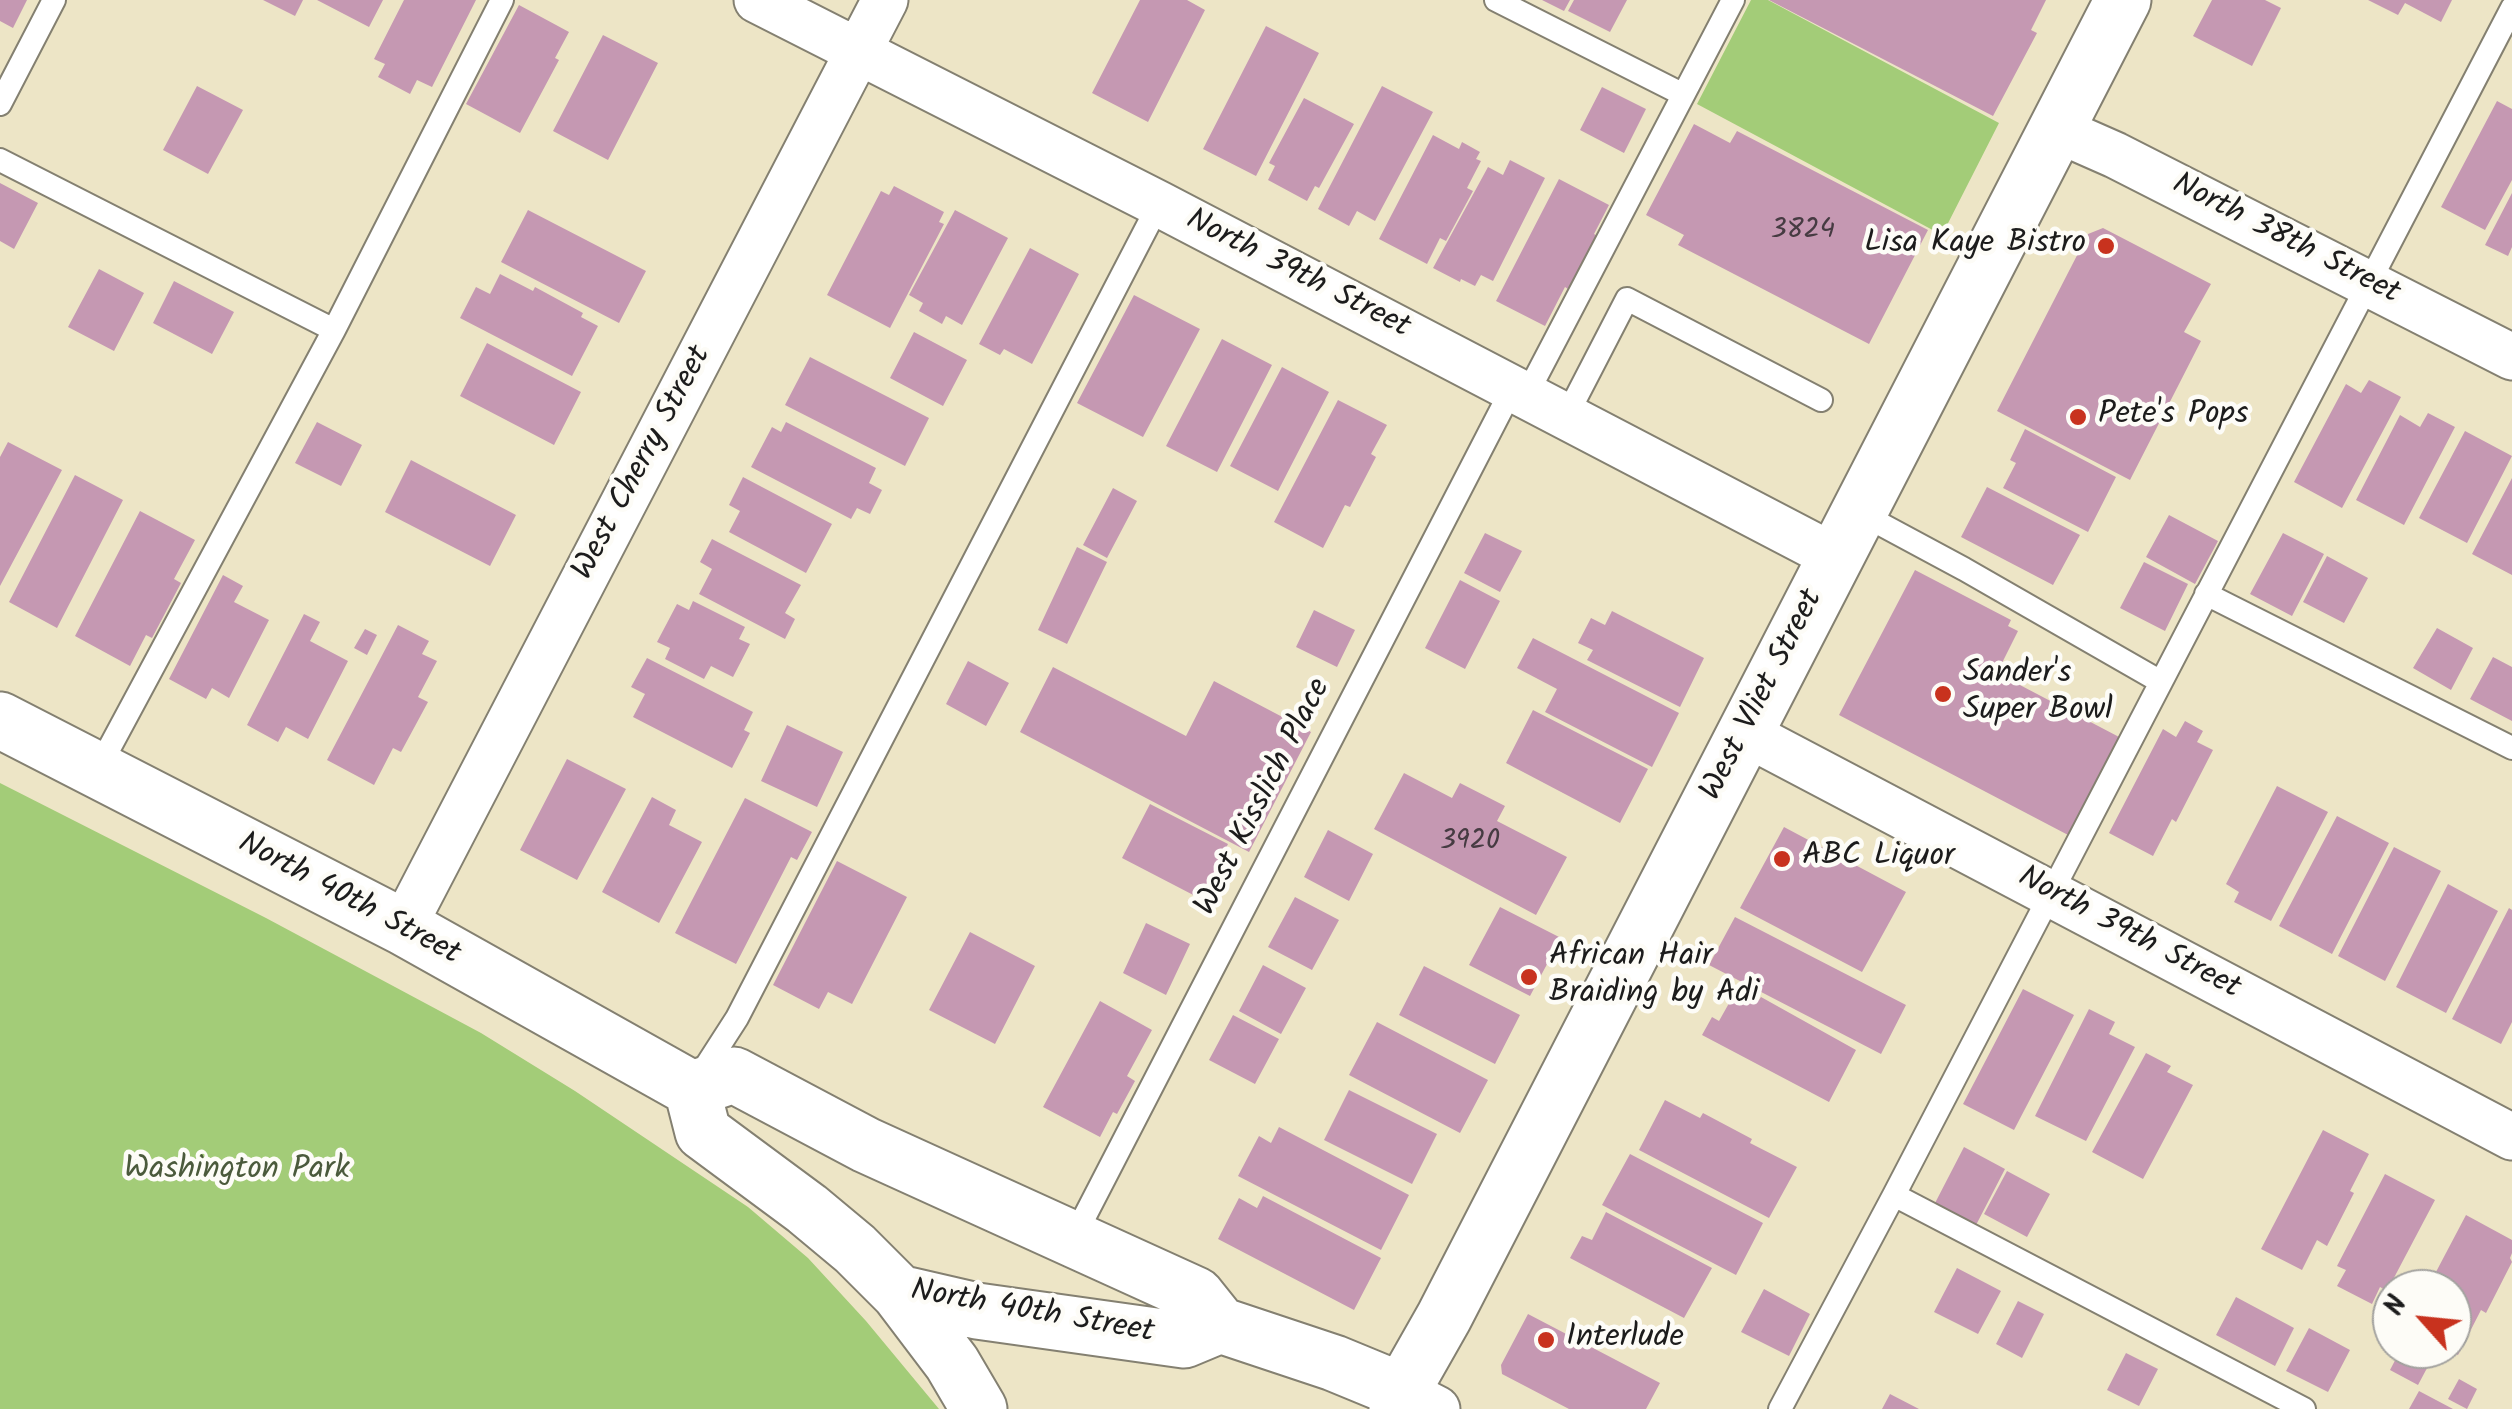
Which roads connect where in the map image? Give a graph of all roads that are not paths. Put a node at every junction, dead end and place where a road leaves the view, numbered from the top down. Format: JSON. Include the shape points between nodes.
{"nodes":[{"id":1,"x":54,"y":0,"type":"edge"},
{"id":2,"x":502,"y":0,"type":"edge"},
{"id":3,"x":757,"y":0,"type":"edge"},
{"id":4,"x":885,"y":0,"type":"edge"},
{"id":5,"x":1496,"y":0,"type":"edge"},
{"id":6,"x":1733,"y":0,"type":"edge"},
{"id":7,"x":2124,"y":0,"type":"edge"},
{"id":8,"x":2512,"y":8,"type":"edge"},
{"id":9,"x":858,"y":52,"type":"junction"},
{"id":10,"x":1682,"y":94,"type":"junction"},
{"id":11,"x":0,"y":104,"type":"edge"},
{"id":12,"x":2056,"y":129,"type":"junction"},
{"id":13,"x":0,"y":160,"type":"edge"},
{"id":14,"x":1159,"y":204,"type":"junction"},
{"id":15,"x":2368,"y":283,"type":"junction"},
{"id":16,"x":334,"y":330,"type":"junction"},
{"id":17,"x":2512,"y":356,"type":"edge"},
{"id":18,"x":1520,"y":391,"type":"junction"},
{"id":19,"x":1821,"y":400,"type":"dead end"},
{"id":20,"x":1568,"y":416,"type":"junction"},
{"id":21,"x":1847,"y":534,"type":"junction"},
{"id":22,"x":2206,"y":594,"type":"junction"},
{"id":23,"x":2161,"y":682,"type":"junction"},
{"id":24,"x":0,"y":720,"type":"edge"},
{"id":25,"x":1744,"y":733,"type":"junction"},
{"id":26,"x":2512,"y":748,"type":"edge"},
{"id":27,"x":97,"y":771,"type":"junction"},
{"id":28,"x":2050,"y":893,"type":"junction"},
{"id":29,"x":403,"y":927,"type":"junction"},
{"id":30,"x":692,"y":1088,"type":"junction"},
{"id":31,"x":2512,"y":1137,"type":"edge"},
{"id":32,"x":1894,"y":1195,"type":"junction"},
{"id":33,"x":1072,"y":1239,"type":"junction"},
{"id":34,"x":899,"y":1292,"type":"junction"},
{"id":35,"x":1220,"y":1325,"type":"junction"},
{"id":36,"x":1403,"y":1404,"type":"edge"},
{"id":37,"x":980,"y":1409,"type":"edge"},
{"id":38,"x":1780,"y":1409,"type":"edge"},
{"id":39,"x":2304,"y":1409,"type":"edge"}],
"edges":[{"from":1,"to":11,"type":"lane"},
{"from":2,"to":16,"type":"lane"},
{"from":3,"to":9,"type":"street","name":"North 39th Street"},
{"from":4,"to":9,"type":"street","name":"West Cherry Street"},
{"from":5,"to":10,"type":"lane"},
{"from":6,"to":10,"type":"lane","name":"West Kisslich Place"},
{"from":7,"to":12,"type":"street","name":"West Vliet Street"},
{"from":8,"to":15,"type":"lane"},
{"from":9,"to":14,"type":"street","name":"North 39th Street"},
{"from":9,"to":29,"type":"street","name":"West Cherry Street"},
{"from":10,"to":18,"type":"lane","name":"West Kisslich Place"},
{"from":12,"to":15,"type":"street","name":"North 38th Street"},
{"from":12,"to":21,"type":"street","name":"West Vliet Street"},
{"from":13,"to":16,"type":"lane"},
{"from":14,"to":18,"type":"street","name":"North 39th Street"},
{"from":14,"to":30,"type":"lane","via":[[737,1018]]},
{"from":15,"to":17,"type":"street","name":"North 38th Street"},
{"from":15,"to":22,"type":"lane"},
{"from":16,"to":27,"type":"lane"},
{"from":18,"to":20,"type":"street","name":"North 39th Street"},
{"from":18,"to":33,"type":"lane","name":"West Kisslich Place"},
{"from":19,"to":20,"type":"lane","via":[[1627,299]]},
{"from":20,"to":21,"type":"street","name":"North 39th Street"},
{"from":21,"to":23,"type":"lane","via":[[1964,569]]},
{"from":21,"to":25,"type":"street","name":"West Vliet Street"},
{"from":22,"to":23,"type":"lane"},
{"from":22,"to":26,"type":"lane"},
{"from":23,"to":28,"type":"lane"},
{"from":24,"to":27,"type":"street","name":"North 40th Street"},
{"from":25,"to":28,"type":"street","name":"North 39th Street"},
{"from":25,"to":36,"type":"street","name":"West Vliet Street"},
{"from":27,"to":29,"type":"street","name":"North 40th Street"},
{"from":28,"to":31,"type":"street","name":"North 39th Street"},
{"from":28,"to":32,"type":"lane"},
{"from":29,"to":30,"type":"street","name":"North 40th Street"},
{"from":30,"to":33,"type":"street","name":"North 40th Street","via":[[734,1076]]},
{"from":30,"to":34,"type":"street","name":"North 40th Street","via":[[703,1132],[808,1209]]},
{"from":32,"to":38,"type":"lane"},
{"from":32,"to":39,"type":"lane"},
{"from":33,"to":35,"type":"street","name":"North 40th Street","via":[[1196,1295]]},
{"from":34,"to":35,"type":"street","name":"North 40th Street","via":[[977,1311],[1184,1340]]},
{"from":34,"to":37,"type":"street"},
{"from":35,"to":36,"type":"street","name":"North 40th Street","via":[[1334,1363]]}]}
